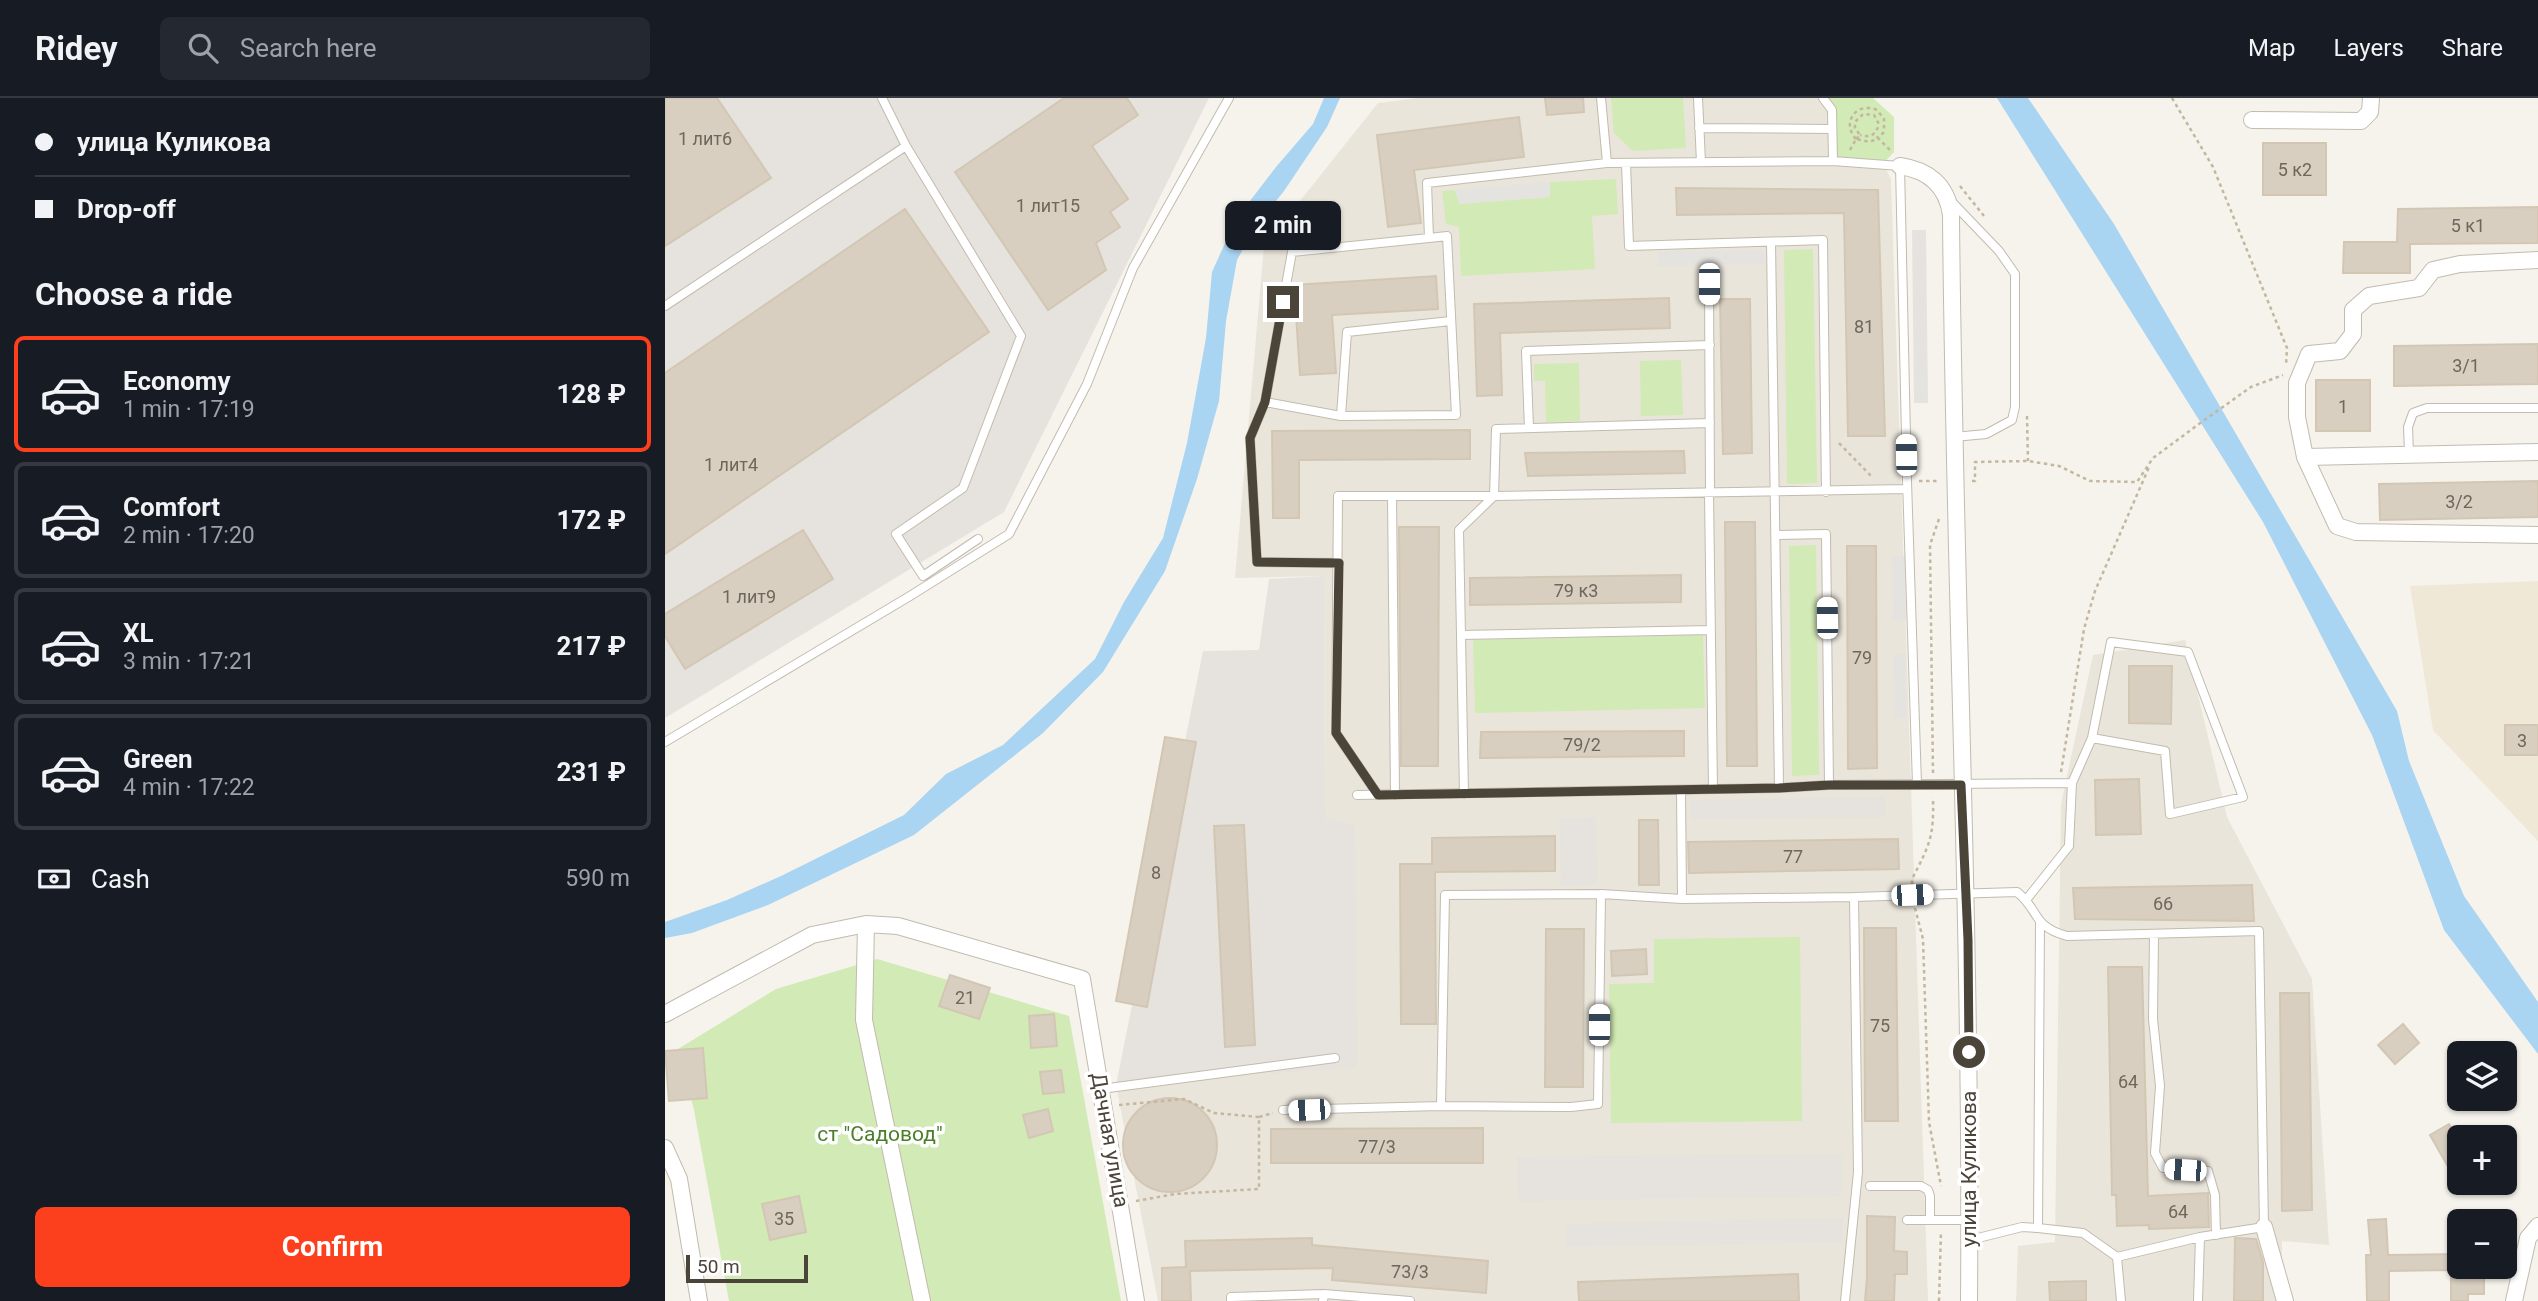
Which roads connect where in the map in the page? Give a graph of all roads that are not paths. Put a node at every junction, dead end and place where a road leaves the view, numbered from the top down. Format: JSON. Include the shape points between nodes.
{"nodes":[{"id":1,"x":882,"y":98,"type":"edge"},
{"id":2,"x":1229,"y":98,"type":"edge"},
{"id":3,"x":1601,"y":98,"type":"edge"},
{"id":4,"x":1698,"y":98,"type":"edge"},
{"id":5,"x":1823,"y":98,"type":"edge"},
{"id":6,"x":2371,"y":98,"type":"edge"},
{"id":7,"x":2252,"y":120,"type":"dead end"},
{"id":8,"x":1699,"y":128,"type":"junction"},
{"id":9,"x":1832,"y":129,"type":"junction"},
{"id":10,"x":907,"y":146,"type":"junction"},
{"id":11,"x":1897,"y":160,"type":"junction"},
{"id":12,"x":1833,"y":161,"type":"junction"},
{"id":13,"x":1701,"y":162,"type":"junction"},
{"id":14,"x":1607,"y":163,"type":"junction"},
{"id":15,"x":1626,"y":163,"type":"junction"},
{"id":16,"x":1945,"y":194,"type":"junction"},
{"id":17,"x":1429,"y":238,"type":"junction"},
{"id":18,"x":1771,"y":242,"type":"junction"},
{"id":19,"x":2538,"y":260,"type":"edge"},
{"id":20,"x":1709,"y":284,"type":"dead end"},
{"id":21,"x":665,"y":306,"type":"edge"},
{"id":22,"x":1451,"y":321,"type":"junction"},
{"id":23,"x":1710,"y":345,"type":"junction"},
{"id":24,"x":1265,"y":402,"type":"junction"},
{"id":25,"x":2538,"y":408,"type":"edge"},
{"id":26,"x":1341,"y":416,"type":"junction"},
{"id":27,"x":1710,"y":422,"type":"junction"},
{"id":28,"x":1529,"y":428,"type":"junction"},
{"id":29,"x":1954,"y":437,"type":"junction"},
{"id":30,"x":2538,"y":452,"type":"edge"},
{"id":31,"x":2409,"y":453,"type":"junction"},
{"id":32,"x":2305,"y":457,"type":"junction"},
{"id":33,"x":1907,"y":485,"type":"junction"},
{"id":34,"x":1826,"y":492,"type":"junction"},
{"id":35,"x":1776,"y":493,"type":"junction"},
{"id":36,"x":1709,"y":494,"type":"junction"},
{"id":37,"x":1392,"y":496,"type":"junction"},
{"id":38,"x":1495,"y":496,"type":"junction"},
{"id":39,"x":1776,"y":535,"type":"junction"},
{"id":40,"x":2538,"y":535,"type":"edge"},
{"id":41,"x":978,"y":539,"type":"dead end"},
{"id":42,"x":1339,"y":563,"type":"junction"},
{"id":43,"x":1711,"y":630,"type":"junction"},
{"id":44,"x":1461,"y":635,"type":"junction"},
{"id":45,"x":2092,"y":737,"type":"junction"},
{"id":46,"x":665,"y":742,"type":"edge"},
{"id":47,"x":2072,"y":783,"type":"junction"},
{"id":48,"x":1829,"y":785,"type":"junction"},
{"id":49,"x":1917,"y":785,"type":"junction"},
{"id":50,"x":1961,"y":785,"type":"junction"},
{"id":51,"x":1779,"y":788,"type":"junction"},
{"id":52,"x":1713,"y":789,"type":"junction"},
{"id":53,"x":1681,"y":790,"type":"junction"},
{"id":54,"x":1464,"y":793,"type":"junction"},
{"id":55,"x":1357,"y":795,"type":"dead end"},
{"id":56,"x":1378,"y":795,"type":"junction"},
{"id":57,"x":1395,"y":795,"type":"junction"},
{"id":58,"x":1601,"y":894,"type":"junction"},
{"id":59,"x":1965,"y":894,"type":"junction"},
{"id":60,"x":1854,"y":897,"type":"junction"},
{"id":61,"x":1682,"y":899,"type":"junction"},
{"id":62,"x":2027,"y":900,"type":"junction"},
{"id":63,"x":2040,"y":923,"type":"junction"},
{"id":64,"x":866,"y":924,"type":"junction"},
{"id":65,"x":2154,"y":935,"type":"junction"},
{"id":66,"x":665,"y":1014,"type":"edge"},
{"id":67,"x":1335,"y":1058,"type":"dead end"},
{"id":68,"x":1101,"y":1089,"type":"junction"},
{"id":69,"x":1441,"y":1106,"type":"junction"},
{"id":70,"x":1283,"y":1110,"type":"road end"},
{"id":71,"x":665,"y":1148,"type":"edge"},
{"id":72,"x":1870,"y":1185,"type":"dead end"},
{"id":73,"x":1907,"y":1220,"type":"dead end"},
{"id":74,"x":1930,"y":1220,"type":"junction"},
{"id":75,"x":1969,"y":1220,"type":"junction"},
{"id":76,"x":2538,"y":1226,"type":"edge"},
{"id":77,"x":2264,"y":1227,"type":"junction"},
{"id":78,"x":2038,"y":1228,"type":"junction"},
{"id":79,"x":2216,"y":1235,"type":"junction"},
{"id":80,"x":2200,"y":1237,"type":"junction"},
{"id":81,"x":1969,"y":1240,"type":"junction"},
{"id":82,"x":2116,"y":1257,"type":"junction"},
{"id":83,"x":1323,"y":1297,"type":"edge"},
{"id":84,"x":699,"y":1301,"type":"edge"},
{"id":85,"x":922,"y":1301,"type":"edge"},
{"id":86,"x":1136,"y":1301,"type":"edge"},
{"id":87,"x":1231,"y":1301,"type":"edge"},
{"id":88,"x":1410,"y":1301,"type":"edge"},
{"id":89,"x":1845,"y":1301,"type":"edge"},
{"id":90,"x":1969,"y":1301,"type":"edge"},
{"id":91,"x":2121,"y":1301,"type":"edge"},
{"id":92,"x":2198,"y":1301,"type":"edge"},
{"id":93,"x":2285,"y":1301,"type":"edge"},
{"id":94,"x":2514,"y":1301,"type":"edge"}],
"edges":[{"from":1,"to":10,"type":"lane"},
{"from":2,"to":46,"type":"lane","via":[[1133,268],[1087,384],[1009,534]]},
{"from":3,"to":14,"type":"lane"},
{"from":4,"to":8,"type":"lane"},
{"from":5,"to":9,"type":"lane","via":[[1832,110]]},
{"from":6,"to":7,"type":"street","via":[[2370,112],[2361,121]]},
{"from":8,"to":9,"type":"lane"},
{"from":8,"to":13,"type":"lane"},
{"from":9,"to":12,"type":"lane"},
{"from":10,"to":21,"type":"lane"},
{"from":10,"to":41,"type":"lane","via":[[1021,336],[963,488],[896,534],[923,576]]},
{"from":11,"to":12,"type":"lane"},
{"from":11,"to":16,"type":"street","via":[[1923,171]]},
{"from":11,"to":33,"type":"lane"},
{"from":12,"to":13,"type":"lane"},
{"from":13,"to":15,"type":"lane"},
{"from":14,"to":15,"type":"lane"},
{"from":14,"to":17,"type":"lane","via":[[1427,183]]},
{"from":15,"to":18,"type":"lane","via":[[1629,246]]},
{"from":16,"to":29,"type":"street","name":"улица Куликова","via":[[1951,215]]},
{"from":16,"to":29,"type":"lane","via":[[2015,274],[2012,420],[1986,434]]},
{"from":17,"to":22,"type":"lane","via":[[1447,236]]},
{"from":17,"to":24,"type":"lane","via":[[1292,252]]},
{"from":18,"to":34,"type":"lane","via":[[1823,240]]},
{"from":18,"to":35,"type":"lane"},
{"from":19,"to":32,"type":"street","via":[[2460,264],[2433,270],[2419,288],[2369,296],[2353,310],[2353,334],[2340,351],[2309,354],[2297,383],[2297,417]]},
{"from":20,"to":23,"type":"lane"},
{"from":22,"to":26,"type":"lane","via":[[1347,332]]},
{"from":22,"to":26,"type":"lane","via":[[1456,415]]},
{"from":23,"to":27,"type":"lane"},
{"from":23,"to":28,"type":"lane","via":[[1527,351]]},
{"from":24,"to":26,"type":"lane"},
{"from":24,"to":42,"type":"lane","via":[[1250,438],[1257,562]]},
{"from":25,"to":31,"type":"lane","via":[[2427,408],[2413,412],[2408,427]]},
{"from":27,"to":28,"type":"lane"},
{"from":27,"to":36,"type":"lane"},
{"from":28,"to":38,"type":"lane","via":[[1496,429]]},
{"from":29,"to":50,"type":"street","name":"улица Куликова"},
{"from":30,"to":31,"type":"street"},
{"from":31,"to":32,"type":"street"},
{"from":32,"to":40,"type":"street","via":[[2337,526],[2356,532]]},
{"from":33,"to":34,"type":"lane"},
{"from":33,"to":49,"type":"lane"},
{"from":34,"to":35,"type":"lane"},
{"from":35,"to":36,"type":"lane"},
{"from":35,"to":39,"type":"lane"},
{"from":36,"to":38,"type":"lane"},
{"from":36,"to":43,"type":"lane"},
{"from":37,"to":38,"type":"lane"},
{"from":37,"to":42,"type":"lane","via":[[1339,496]]},
{"from":37,"to":57,"type":"lane"},
{"from":38,"to":44,"type":"lane","via":[[1459,530]]},
{"from":39,"to":48,"type":"lane","via":[[1826,534]]},
{"from":39,"to":51,"type":"lane"},
{"from":42,"to":56,"type":"lane","via":[[1336,733]]},
{"from":43,"to":44,"type":"lane"},
{"from":43,"to":52,"type":"lane"},
{"from":44,"to":54,"type":"lane"},
{"from":45,"to":45,"type":"lane","via":[[2111,642],[2188,652],[2243,797],[2170,814],[2165,751]]},
{"from":45,"to":47,"type":"lane"},
{"from":47,"to":50,"type":"lane"},
{"from":47,"to":62,"type":"lane","via":[[2069,846]]},
{"from":48,"to":49,"type":"lane"},
{"from":48,"to":51,"type":"lane"},
{"from":49,"to":50,"type":"lane"},
{"from":50,"to":59,"type":"street","name":"улица Куликова"},
{"from":51,"to":52,"type":"lane"},
{"from":52,"to":53,"type":"lane"},
{"from":53,"to":54,"type":"lane"},
{"from":53,"to":61,"type":"lane"},
{"from":54,"to":57,"type":"lane"},
{"from":55,"to":56,"type":"lane"},
{"from":56,"to":57,"type":"lane"},
{"from":58,"to":61,"type":"lane"},
{"from":58,"to":69,"type":"lane","via":[[1598,1104]]},
{"from":58,"to":69,"type":"lane","via":[[1444,895]]},
{"from":59,"to":60,"type":"lane"},
{"from":59,"to":62,"type":"lane","via":[[2017,892]]},
{"from":59,"to":75,"type":"street","name":"улица Куликова"},
{"from":60,"to":61,"type":"lane"},
{"from":60,"to":89,"type":"lane","via":[[1858,1172]]},
{"from":62,"to":63,"type":"lane"},
{"from":63,"to":65,"type":"lane","via":[[2067,936]]},
{"from":63,"to":78,"type":"lane"},
{"from":64,"to":66,"type":"street","via":[[812,934]]},
{"from":64,"to":68,"type":"street","name":"Дачная улица","via":[[898,926],[1082,979]]},
{"from":64,"to":85,"type":"street","via":[[864,1020]]},
{"from":65,"to":77,"type":"lane","via":[[2259,931]]},
{"from":65,"to":79,"type":"lane","via":[[2153,1019],[2160,1086],[2155,1153],[2163,1168],[2208,1171]]},
{"from":67,"to":68,"type":"lane"},
{"from":68,"to":86,"type":"street","name":"Дачная улица"},
{"from":69,"to":70,"type":"lane"},
{"from":71,"to":84,"type":"street","via":[[679,1179]]},
{"from":72,"to":74,"type":"lane","via":[[1928,1190]]},
{"from":73,"to":74,"type":"lane"},
{"from":74,"to":75,"type":"lane"},
{"from":75,"to":81,"type":"street","name":"улица Куликова"},
{"from":76,"to":94,"type":"street","via":[[2529,1238]]},
{"from":77,"to":79,"type":"lane"},
{"from":77,"to":93,"type":"street"},
{"from":78,"to":81,"type":"lane","via":[[2022,1227]]},
{"from":78,"to":82,"type":"lane","via":[[2083,1233]]},
{"from":79,"to":80,"type":"lane"},
{"from":80,"to":82,"type":"lane"},
{"from":80,"to":92,"type":"lane"},
{"from":81,"to":90,"type":"street","name":"улица Куликова"},
{"from":82,"to":91,"type":"lane"},
{"from":83,"to":87,"type":"lane","via":[[1231,1297]]},
{"from":83,"to":88,"type":"lane"}]}
